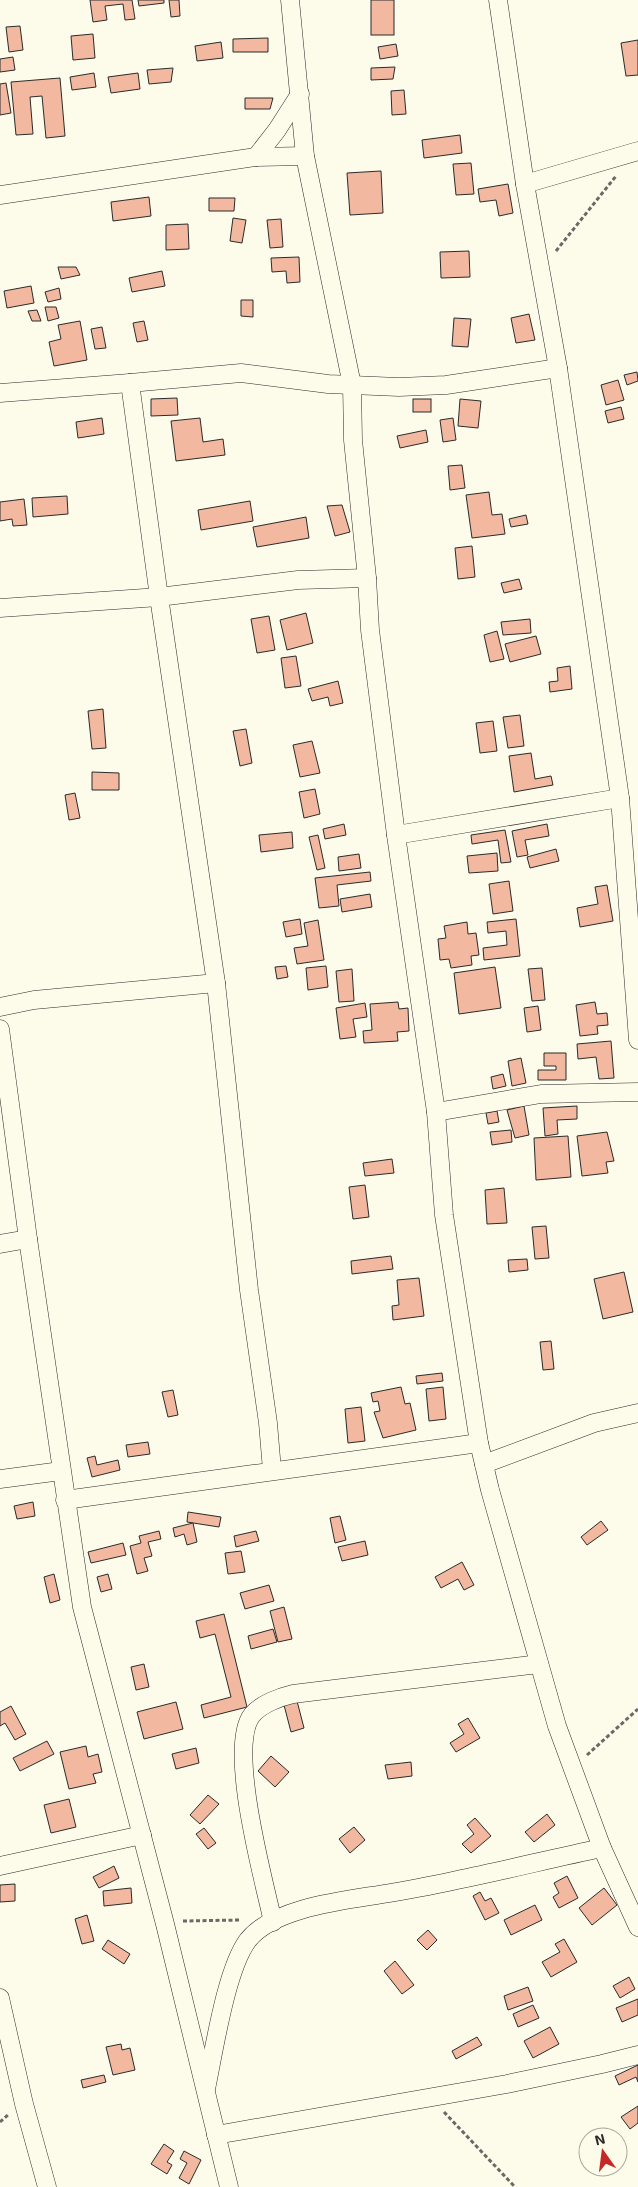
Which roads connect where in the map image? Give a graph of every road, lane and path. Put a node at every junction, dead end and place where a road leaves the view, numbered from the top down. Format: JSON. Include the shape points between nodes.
{"nodes":[{"id":1,"x":290,"y":0,"type":"edge"},
{"id":2,"x":498,"y":0,"type":"edge"},
{"id":3,"x":300,"y":94,"type":"junction"},
{"id":4,"x":638,"y":151,"type":"edge"},
{"id":5,"x":305,"y":156,"type":"junction"},
{"id":6,"x":256,"y":157,"type":"junction"},
{"id":7,"x":617,"y":175,"type":"dead end"},
{"id":8,"x":525,"y":184,"type":"junction"},
{"id":9,"x":0,"y":195,"type":"edge"},
{"id":10,"x":540,"y":271,"type":"junction"},
{"id":11,"x":558,"y":368,"type":"junction"},
{"id":12,"x":130,"y":383,"type":"junction"},
{"id":13,"x":352,"y":386,"type":"junction"},
{"id":14,"x":0,"y":393,"type":"edge"},
{"id":15,"x":367,"y":578,"type":"junction"},
{"id":16,"x":159,"y":597,"type":"junction"},
{"id":17,"x":0,"y":608,"type":"edge"},
{"id":18,"x":620,"y":798,"type":"junction"},
{"id":19,"x":396,"y":835,"type":"junction"},
{"id":20,"x":634,"y":932,"type":"edge"},
{"id":21,"x":216,"y":983,"type":"junction"},
{"id":22,"x":0,"y":1007,"type":"edge"},
{"id":23,"x":0,"y":1029,"type":"edge"},
{"id":24,"x":638,"y":1040,"type":"edge"},
{"id":25,"x":638,"y":1092,"type":"edge"},
{"id":26,"x":436,"y":1112,"type":"junction"},
{"id":27,"x":28,"y":1239,"type":"junction"},
{"id":28,"x":0,"y":1244,"type":"edge"},
{"id":29,"x":638,"y":1413,"type":"edge"},
{"id":30,"x":479,"y":1443,"type":"junction"},
{"id":31,"x":484,"y":1464,"type":"junction"},
{"id":32,"x":272,"y":1470,"type":"junction"},
{"id":33,"x":61,"y":1471,"type":"junction"},
{"id":34,"x":0,"y":1479,"type":"edge"},
{"id":35,"x":65,"y":1500,"type":"junction"},
{"id":36,"x":539,"y":1664,"type":"junction"},
{"id":37,"x":638,"y":1710,"type":"edge"},
{"id":38,"x":572,"y":1768,"type":"junction"},
{"id":39,"x":142,"y":1835,"type":"junction"},
{"id":40,"x":602,"y":1848,"type":"junction"},
{"id":41,"x":0,"y":1866,"type":"edge"},
{"id":42,"x":273,"y":1922,"type":"junction"},
{"id":43,"x":165,"y":1924,"type":"junction"},
{"id":44,"x":638,"y":1927,"type":"edge"},
{"id":45,"x":0,"y":1998,"type":"edge"},
{"id":46,"x":638,"y":2055,"type":"edge"},
{"id":47,"x":205,"y":2093,"type":"junction"},
{"id":48,"x":430,"y":2097,"type":"junction"},
{"id":49,"x":216,"y":2134,"type":"junction"},
{"id":50,"x":47,"y":2187,"type":"edge"},
{"id":51,"x":229,"y":2187,"type":"edge"},
{"id":52,"x":515,"y":2187,"type":"edge"}],
"edges":[{"from":1,"to":3,"type":"street"},
{"from":2,"to":8,"type":"street"},
{"from":3,"to":5,"type":"street"},
{"from":3,"to":6,"type":"street"},
{"from":4,"to":8,"type":"street"},
{"from":5,"to":6,"type":"street"},
{"from":5,"to":13,"type":"street"},
{"from":6,"to":9,"type":"street"},
{"from":7,"to":10,"type":"path"},
{"from":8,"to":10,"type":"street"},
{"from":10,"to":11,"type":"street"},
{"from":11,"to":13,"type":"street","via":[[446,385]]},
{"from":11,"to":18,"type":"street"},
{"from":12,"to":13,"type":"street","via":[[241,373]]},
{"from":12,"to":14,"type":"street"},
{"from":12,"to":16,"type":"street"},
{"from":13,"to":15,"type":"street","via":[[353,440]]},
{"from":15,"to":16,"type":"street","via":[[298,580]]},
{"from":15,"to":19,"type":"street","via":[[370,630]]},
{"from":16,"to":17,"type":"street"},
{"from":16,"to":21,"type":"street"},
{"from":18,"to":19,"type":"street"},
{"from":18,"to":20,"type":"street"},
{"from":19,"to":26,"type":"street"},
{"from":20,"to":24,"type":"street"},
{"from":21,"to":22,"type":"street","via":[[34,1000]]},
{"from":21,"to":32,"type":"street"},
{"from":23,"to":27,"type":"street"},
{"from":25,"to":26,"type":"street","via":[[541,1094]]},
{"from":26,"to":30,"type":"street","via":[[444,1215]]},
{"from":27,"to":28,"type":"street"},
{"from":27,"to":33,"type":"street"},
{"from":29,"to":31,"type":"street","via":[[594,1423]]},
{"from":30,"to":31,"type":"street"},
{"from":30,"to":32,"type":"street"},
{"from":31,"to":36,"type":"street"},
{"from":32,"to":35,"type":"street"},
{"from":33,"to":34,"type":"street"},
{"from":33,"to":35,"type":"street"},
{"from":35,"to":39,"type":"street","via":[[82,1607]]},
{"from":36,"to":38,"type":"street"},
{"from":36,"to":42,"type":"street","via":[[293,1694],[253,1713],[245,1740],[247,1804]]},
{"from":37,"to":38,"type":"path"},
{"from":38,"to":40,"type":"street"},
{"from":39,"to":41,"type":"street"},
{"from":39,"to":43,"type":"street"},
{"from":40,"to":42,"type":"street","via":[[458,1880],[334,1901]]},
{"from":40,"to":44,"type":"street"},
{"from":42,"to":43,"type":"path","via":[[201,1919]]},
{"from":42,"to":47,"type":"street","via":[[249,1939],[240,1954],[224,2005]]},
{"from":43,"to":47,"type":"street"},
{"from":45,"to":50,"type":"street"},
{"from":46,"to":48,"type":"street"},
{"from":47,"to":49,"type":"street"},
{"from":48,"to":49,"type":"street"},
{"from":48,"to":52,"type":"path"},
{"from":49,"to":51,"type":"street"}]}
